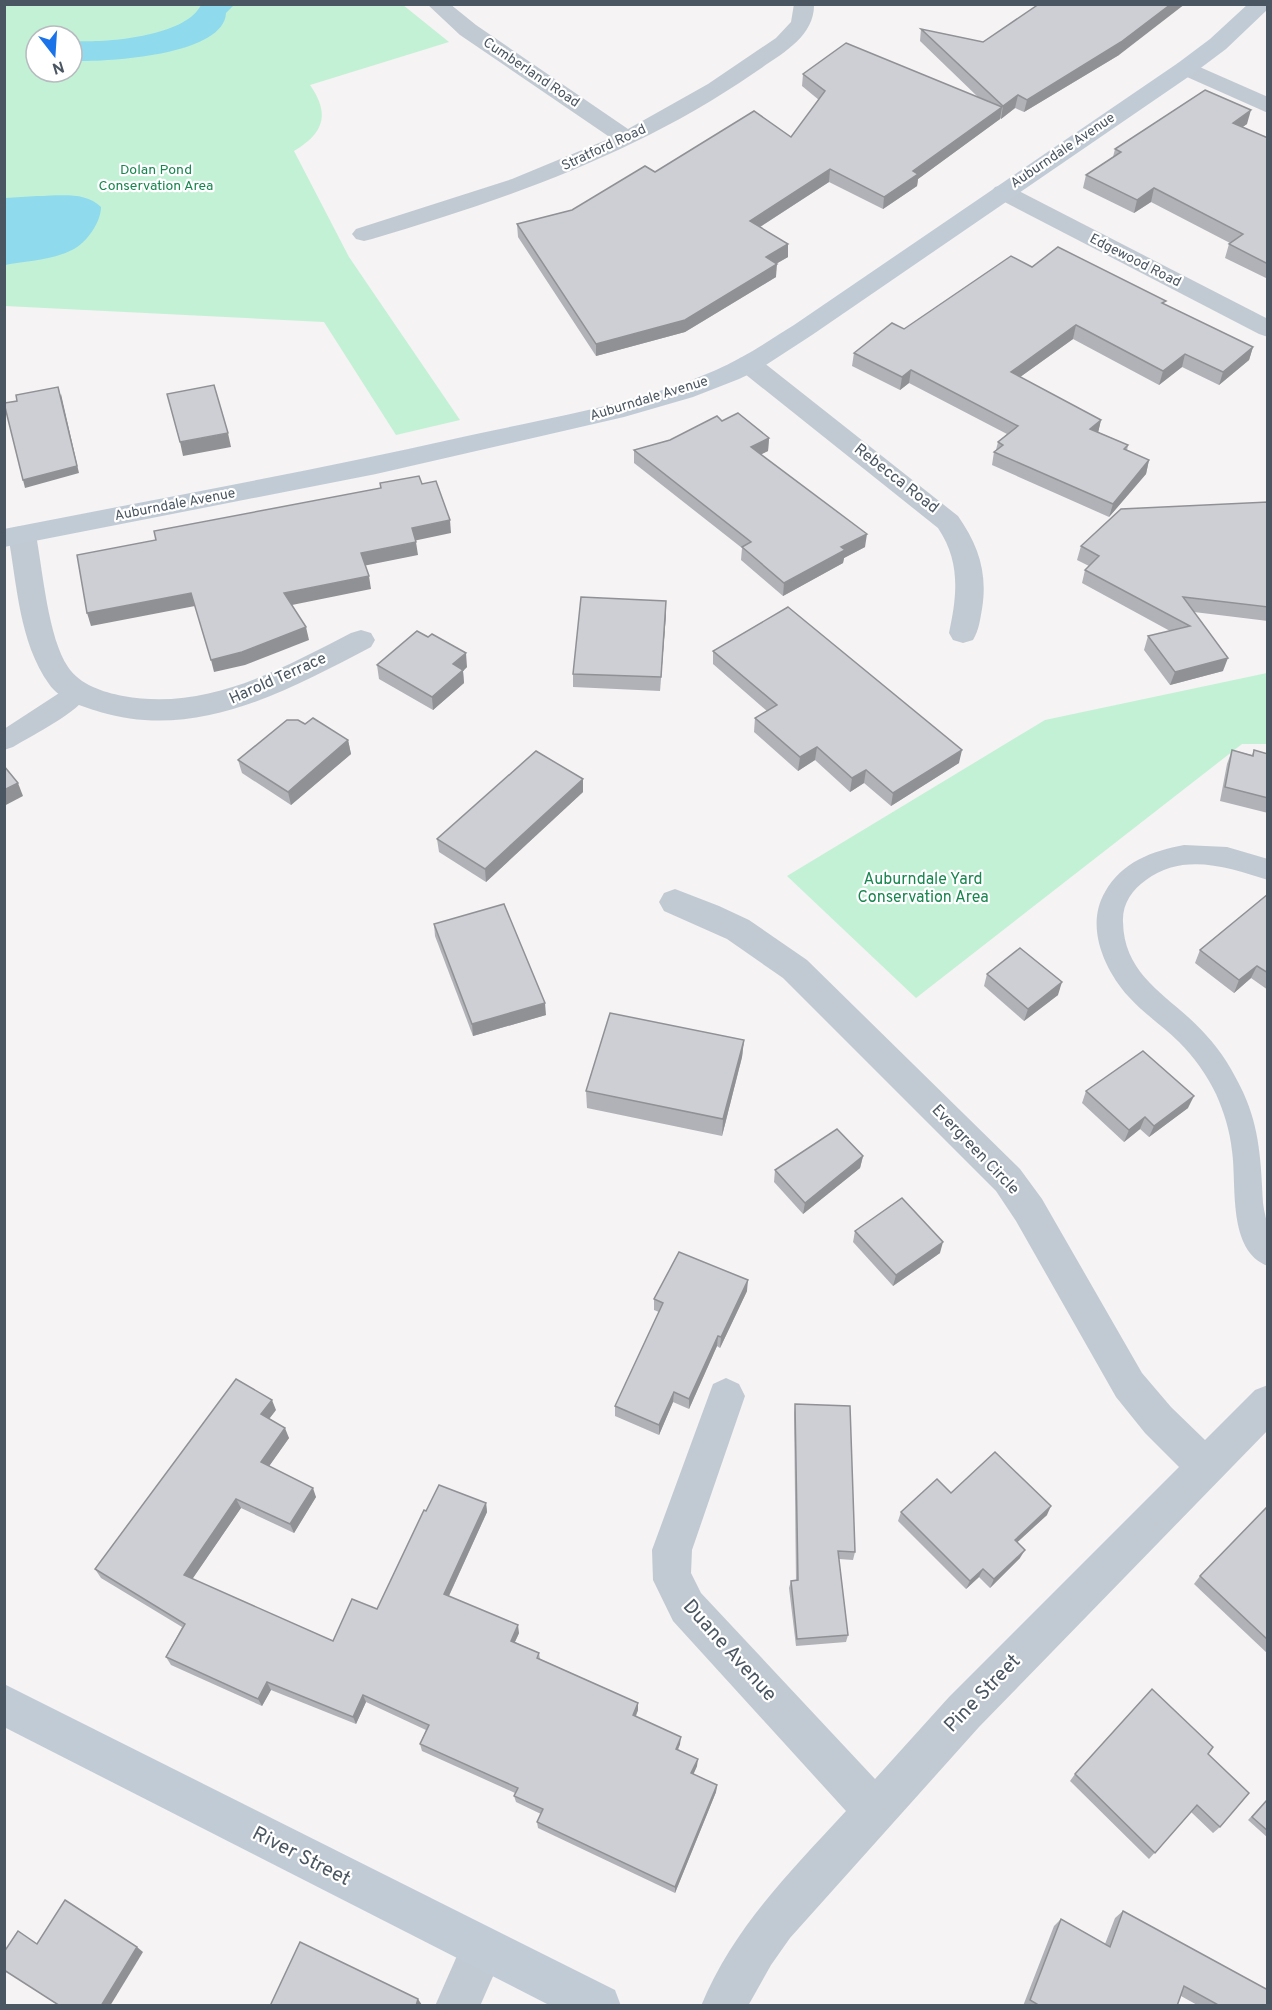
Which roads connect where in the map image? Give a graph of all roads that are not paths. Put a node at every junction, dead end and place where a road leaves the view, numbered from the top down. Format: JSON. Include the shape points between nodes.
{"nodes":[{"id":1,"x":437,"y":4,"type":"edge"},
{"id":2,"x":804,"y":4,"type":"edge"},
{"id":3,"x":1257,"y":5,"type":"edge"},
{"id":4,"x":1186,"y":68,"type":"junction"},
{"id":5,"x":1268,"y":106,"type":"edge"},
{"id":6,"x":626,"y":138,"type":"junction"},
{"id":7,"x":1003,"y":192,"type":"junction"},
{"id":8,"x":364,"y":234,"type":"dead end"},
{"id":9,"x":1268,"y":329,"type":"edge"},
{"id":10,"x":749,"y":364,"type":"junction"},
{"id":11,"x":13,"y":536,"type":"edge"},
{"id":12,"x":963,"y":633,"type":"dead end"},
{"id":13,"x":361,"y":640,"type":"dead end"},
{"id":14,"x":78,"y":692,"type":"junction"},
{"id":15,"x":4,"y":741,"type":"edge"},
{"id":16,"x":1268,"y":870,"type":"edge"},
{"id":17,"x":675,"y":902,"type":"dead end"},
{"id":18,"x":1268,"y":1253,"type":"edge"},
{"id":19,"x":726,"y":1396,"type":"dead end"},
{"id":20,"x":1268,"y":1403,"type":"edge"},
{"id":21,"x":1205,"y":1466,"type":"junction"},
{"id":22,"x":4,"y":1705,"type":"edge"},
{"id":23,"x":874,"y":1810,"type":"junction"},
{"id":24,"x":483,"y":1949,"type":"junction"},
{"id":25,"x":457,"y":2006,"type":"edge"},
{"id":26,"x":599,"y":2006,"type":"edge"},
{"id":27,"x":723,"y":2006,"type":"edge"}],
"edges":[{"from":1,"to":6,"type":"street","name":"Cumberland Road","via":[[468,30]]},
{"from":2,"to":6,"type":"street","name":"Stratford Road","via":[[801,25],[788,38],[699,100]]},
{"from":3,"to":4,"type":"street","name":"Auburndale Avenue","via":[[1218,44]]},
{"from":4,"to":5,"type":"street"},
{"from":4,"to":7,"type":"street","name":"Auburndale Avenue"},
{"from":6,"to":8,"type":"street","name":"Stratford Road","via":[[522,183]]},
{"from":7,"to":9,"type":"street","name":"Edgewood Road"},
{"from":7,"to":10,"type":"street","name":"Auburndale Avenue"},
{"from":10,"to":11,"type":"street","name":"Auburndale Avenue","via":[[684,391],[544,429]]},
{"from":10,"to":12,"type":"street","name":"Rebecca Road","via":[[948,522],[959,536],[970,567]]},
{"from":11,"to":14,"type":"street","name":"Harold Terrace","via":[[49,658],[60,677]]},
{"from":13,"to":14,"type":"street","name":"Harold Terrace","via":[[280,681],[199,709],[150,712]]},
{"from":14,"to":15,"type":"lane"},
{"from":16,"to":18,"type":"lane","via":[[1220,855],[1160,861],[1120,887],[1113,898],[1108,928],[1126,975],[1197,1043],[1229,1092],[1247,1150],[1249,1219]]},
{"from":17,"to":21,"type":"street","name":"Evergreen Circle","via":[[726,922],[781,957],[1008,1180],[1129,1385]]},
{"from":19,"to":23,"type":"street","name":"Duane Avenue","via":[[672,1550],[672,1579],[687,1607]]},
{"from":20,"to":21,"type":"street","name":"Pine Street"},
{"from":21,"to":23,"type":"street","name":"Pine Street","via":[[964,1712]]},
{"from":22,"to":24,"type":"street","name":"River Street"},
{"from":23,"to":27,"type":"street","name":"Pine Street","via":[[774,1922]]},
{"from":24,"to":25,"type":"street"},
{"from":24,"to":26,"type":"street","name":"River Street"}]}
